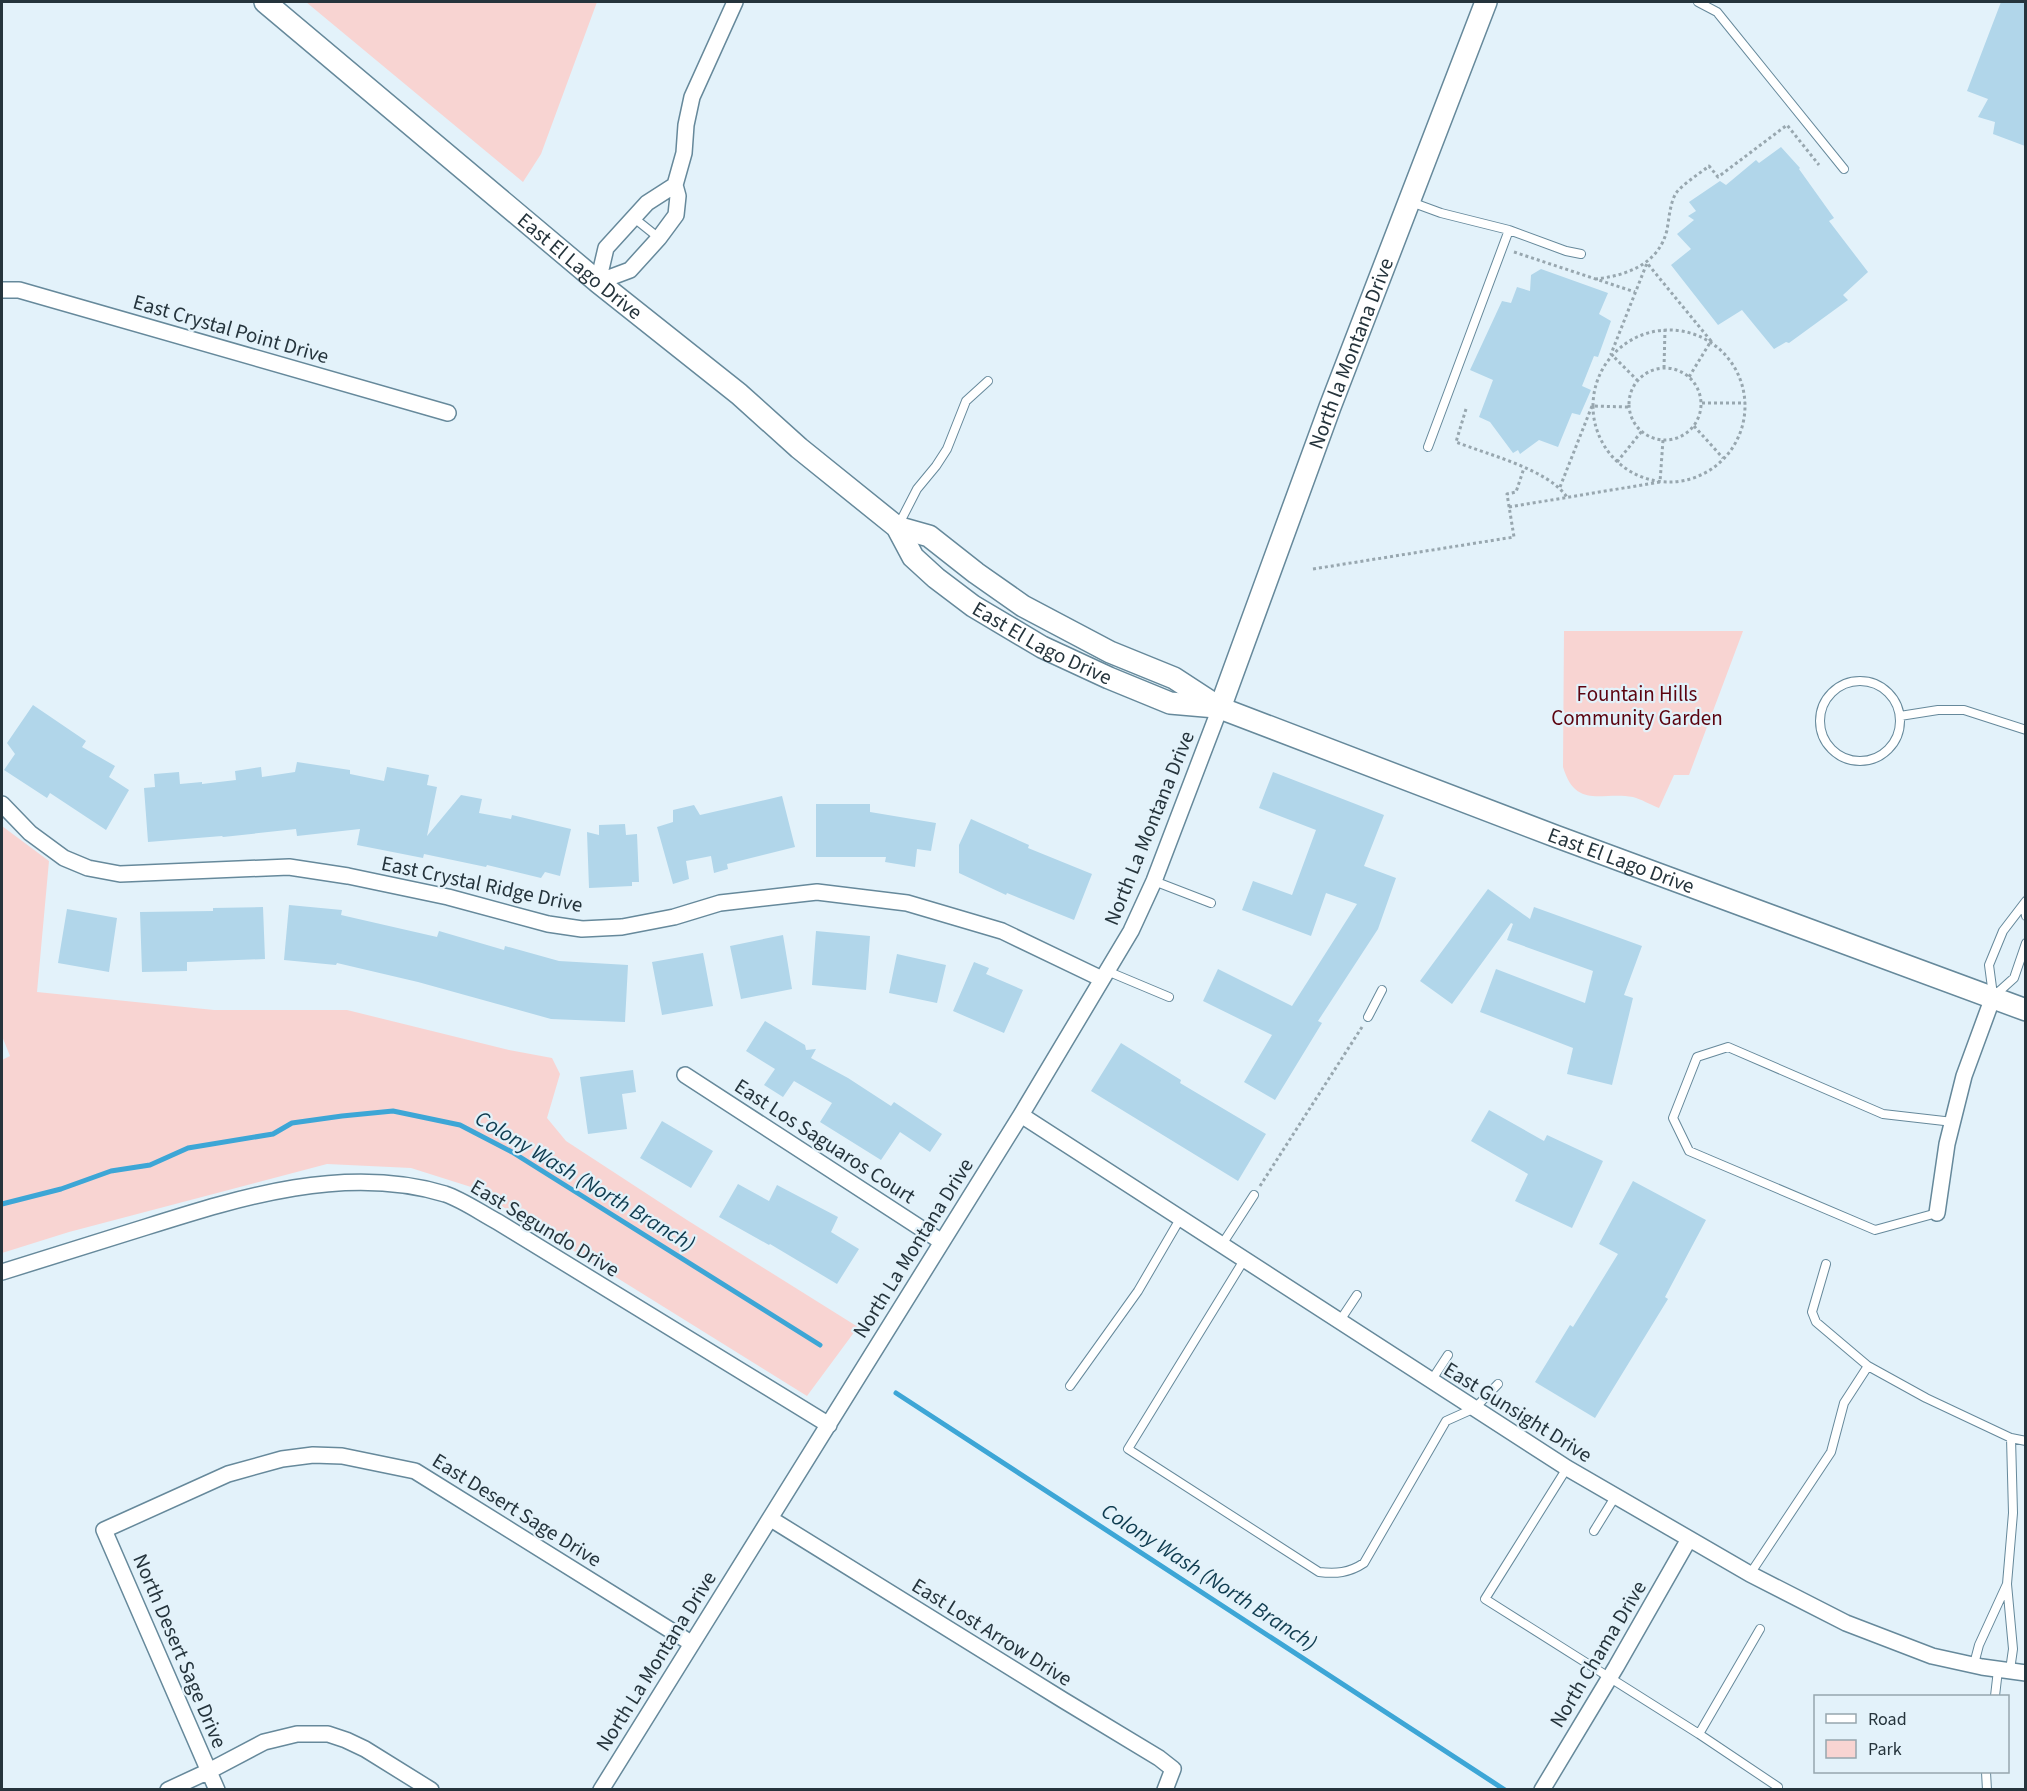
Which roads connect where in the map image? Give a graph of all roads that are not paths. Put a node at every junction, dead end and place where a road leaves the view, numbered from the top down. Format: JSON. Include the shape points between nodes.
{"nodes":[{"id":1,"x":265,"y":2,"type":"edge"},
{"id":2,"x":735,"y":2,"type":"edge"},
{"id":3,"x":1486,"y":2,"type":"edge"},
{"id":4,"x":1698,"y":2,"type":"edge"},
{"id":5,"x":1844,"y":169,"type":"dead end"},
{"id":6,"x":675,"y":185,"type":"junction"},
{"id":7,"x":1410,"y":201,"type":"junction"},
{"id":8,"x":634,"y":218,"type":"junction"},
{"id":9,"x":1509,"y":230,"type":"junction"},
{"id":10,"x":659,"y":238,"type":"junction"},
{"id":11,"x":1581,"y":254,"type":"dead end"},
{"id":12,"x":598,"y":282,"type":"junction"},
{"id":13,"x":2,"y":290,"type":"edge"},
{"id":14,"x":988,"y":381,"type":"dead end"},
{"id":15,"x":448,"y":413,"type":"dead end"},
{"id":16,"x":1428,"y":447,"type":"dead end"},
{"id":17,"x":897,"y":527,"type":"junction"},
{"id":18,"x":1220,"y":708,"type":"junction"},
{"id":19,"x":1900,"y":716,"type":"junction"},
{"id":20,"x":2025,"y":730,"type":"edge"},
{"id":21,"x":2,"y":804,"type":"edge"},
{"id":22,"x":1154,"y":881,"type":"junction"},
{"id":23,"x":1211,"y":903,"type":"dead end"},
{"id":24,"x":2025,"y":903,"type":"edge"},
{"id":25,"x":2025,"y":916,"type":"edge"},
{"id":26,"x":2025,"y":943,"type":"edge"},
{"id":27,"x":1104,"y":975,"type":"junction"},
{"id":28,"x":1382,"y":990,"type":"dead end"},
{"id":29,"x":1169,"y":997,"type":"dead end"},
{"id":30,"x":1993,"y":997,"type":"junction"},
{"id":31,"x":2025,"y":1010,"type":"edge"},
{"id":32,"x":1368,"y":1017,"type":"road end"},
{"id":33,"x":685,"y":1075,"type":"dead end"},
{"id":34,"x":1021,"y":1115,"type":"junction"},
{"id":35,"x":1953,"y":1122,"type":"junction"},
{"id":36,"x":1254,"y":1195,"type":"road end"},
{"id":37,"x":1937,"y":1213,"type":"joint"},
{"id":38,"x":1180,"y":1219,"type":"junction"},
{"id":39,"x":942,"y":1242,"type":"junction"},
{"id":40,"x":1221,"y":1246,"type":"junction"},
{"id":41,"x":1244,"y":1260,"type":"junction"},
{"id":42,"x":1826,"y":1264,"type":"dead end"},
{"id":43,"x":2,"y":1272,"type":"edge"},
{"id":44,"x":1357,"y":1295,"type":"dead end"},
{"id":45,"x":1339,"y":1322,"type":"junction"},
{"id":46,"x":1448,"y":1355,"type":"dead end"},
{"id":47,"x":1868,"y":1366,"type":"junction"},
{"id":48,"x":1431,"y":1382,"type":"junction"},
{"id":49,"x":1498,"y":1384,"type":"dead end"},
{"id":50,"x":1070,"y":1386,"type":"dead end"},
{"id":51,"x":1475,"y":1407,"type":"junction"},
{"id":52,"x":829,"y":1425,"type":"junction"},
{"id":53,"x":2011,"y":1438,"type":"junction"},
{"id":54,"x":2025,"y":1441,"type":"edge"},
{"id":55,"x":1566,"y":1468,"type":"junction"},
{"id":56,"x":1615,"y":1497,"type":"junction"},
{"id":57,"x":771,"y":1519,"type":"junction"},
{"id":58,"x":104,"y":1530,"type":"joint"},
{"id":59,"x":1594,"y":1532,"type":"dead end"},
{"id":60,"x":1689,"y":1539,"type":"junction"},
{"id":61,"x":1750,"y":1574,"type":"junction"},
{"id":62,"x":2007,"y":1584,"type":"junction"},
{"id":63,"x":1760,"y":1629,"type":"dead end"},
{"id":64,"x":691,"y":1643,"type":"junction"},
{"id":65,"x":1974,"y":1664,"type":"junction"},
{"id":66,"x":2011,"y":1671,"type":"edge"},
{"id":67,"x":1610,"y":1676,"type":"junction"},
{"id":68,"x":1996,"y":1695,"type":"edge"},
{"id":69,"x":1700,"y":1734,"type":"junction"},
{"id":70,"x":209,"y":1771,"type":"junction"},
{"id":71,"x":1986,"y":1773,"type":"edge"},
{"id":72,"x":1778,"y":1787,"type":"dead end"},
{"id":73,"x":168,"y":1790,"type":"edge"},
{"id":74,"x":217,"y":1790,"type":"edge"},
{"id":75,"x":431,"y":1790,"type":"edge"},
{"id":76,"x":601,"y":1790,"type":"edge"},
{"id":77,"x":1165,"y":1790,"type":"edge"},
{"id":78,"x":1542,"y":1790,"type":"edge"},
{"id":79,"x":1987,"y":1790,"type":"edge"}],
"edges":[{"from":1,"to":12,"type":"street","name":"East El Lago Drive"},
{"from":2,"to":6,"type":"street","via":[[692,97]]},
{"from":3,"to":7,"type":"street","name":"North la Montana Drive"},
{"from":4,"to":5,"type":"lane","via":[[1717,12]]},
{"from":6,"to":8,"type":"street"},
{"from":6,"to":10,"type":"street","via":[[676,214]]},
{"from":7,"to":9,"type":"lane"},
{"from":7,"to":18,"type":"street","name":"North la Montana Drive"},
{"from":8,"to":10,"type":"lane"},
{"from":8,"to":12,"type":"street","via":[[606,248]]},
{"from":9,"to":11,"type":"lane"},
{"from":9,"to":16,"type":"lane"},
{"from":10,"to":12,"type":"street","via":[[630,270]]},
{"from":12,"to":17,"type":"street","name":"East El Lago Drive"},
{"from":13,"to":15,"type":"street","name":"East Crystal Point Drive","via":[[19,290]]},
{"from":14,"to":17,"type":"lane","via":[[966,401],[947,449],[917,489]]},
{"from":17,"to":18,"type":"street","name":"East El Lago Drive","via":[[929,536],[1023,606],[1110,652],[1174,678]]},
{"from":17,"to":18,"type":"street","name":"East El Lago Drive","via":[[913,557],[936,578],[973,606],[1042,647],[1170,703]]},
{"from":18,"to":22,"type":"street","name":"North La Montana Drive"},
{"from":18,"to":30,"type":"street","name":"East El Lago Drive"},
{"from":19,"to":19,"type":"lane","via":[[1894,698],[1885,688],[1860,680],[1835,689],[1826,699],[1820,724],[1823,737],[1840,756],[1867,761],[1891,748],[1898,737]]},
{"from":19,"to":20,"type":"lane","via":[[1964,710]]},
{"from":21,"to":27,"type":"street","name":"East Crystal Ridge Drive","via":[[30,833],[64,858],[88,868],[120,874],[289,867],[448,897],[548,924],[582,929],[622,927],[720,903],[817,892],[907,903],[1002,931]]},
{"from":22,"to":23,"type":"lane"},
{"from":22,"to":27,"type":"street","name":"North La Montana Drive","via":[[1131,932]]},
{"from":24,"to":25,"type":"lane"},
{"from":24,"to":30,"type":"lane","via":[[2003,931],[1989,965]]},
{"from":26,"to":30,"type":"lane","via":[[2014,978]]},
{"from":27,"to":29,"type":"lane"},
{"from":27,"to":34,"type":"street","name":"North La Montana Drive"},
{"from":28,"to":32,"type":"lane"},
{"from":30,"to":31,"type":"street","name":"East El Lago Drive"},
{"from":30,"to":35,"type":"street","via":[[1964,1076]]},
{"from":33,"to":39,"type":"street","name":"East Los Saguaros Court"},
{"from":34,"to":38,"type":"street","name":"East Gunsight Drive"},
{"from":34,"to":39,"type":"street","name":"North La Montana Drive"},
{"from":35,"to":37,"type":"street"},
{"from":35,"to":37,"type":"lane","via":[[1883,1114],[1728,1047],[1697,1057],[1673,1118],[1689,1151],[1875,1230]]},
{"from":36,"to":40,"type":"lane"},
{"from":38,"to":40,"type":"street","name":"East Gunsight Drive"},
{"from":38,"to":50,"type":"lane","via":[[1138,1292]]},
{"from":39,"to":52,"type":"street","name":"North La Montana Drive"},
{"from":40,"to":41,"type":"street","name":"East Gunsight Drive"},
{"from":41,"to":45,"type":"street","name":"East Gunsight Drive"},
{"from":41,"to":51,"type":"lane","via":[[1128,1449],[1319,1572],[1338,1574],[1364,1563],[1446,1421]]},
{"from":42,"to":47,"type":"lane","via":[[1812,1312],[1816,1322]]},
{"from":43,"to":52,"type":"street","name":"East Segundo Drive","via":[[193,1212],[281,1190],[345,1182],[394,1184],[448,1195],[498,1222]]},
{"from":44,"to":45,"type":"lane"},
{"from":45,"to":48,"type":"street","name":"East Gunsight Drive"},
{"from":46,"to":48,"type":"lane"},
{"from":47,"to":53,"type":"lane"},
{"from":47,"to":61,"type":"lane","via":[[1844,1403],[1831,1452]]},
{"from":48,"to":51,"type":"street","name":"East Gunsight Drive"},
{"from":49,"to":51,"type":"lane"},
{"from":51,"to":55,"type":"street","name":"East Gunsight Drive"},
{"from":52,"to":57,"type":"street","name":"North La Montana Drive"},
{"from":53,"to":54,"type":"lane"},
{"from":53,"to":62,"type":"lane","via":[[2013,1512]]},
{"from":55,"to":56,"type":"street","name":"East Gunsight Drive"},
{"from":55,"to":67,"type":"lane","via":[[1485,1599]]},
{"from":56,"to":59,"type":"lane"},
{"from":56,"to":60,"type":"street","name":"East Gunsight Drive"},
{"from":57,"to":64,"type":"street","name":"North La Montana Drive"},
{"from":57,"to":77,"type":"street","name":"East Lost Arrow Drive","via":[[1160,1758],[1173,1769]]},
{"from":58,"to":64,"type":"street","name":"East Desert Sage Drive","via":[[228,1474],[282,1459],[342,1456],[415,1472]]},
{"from":58,"to":70,"type":"street","name":"North Desert Sage Drive"},
{"from":60,"to":61,"type":"street","name":"East Gunsight Drive"},
{"from":60,"to":67,"type":"street","name":"North Chama Drive"},
{"from":61,"to":65,"type":"street","name":"East Gunsight Drive","via":[[1891,1642],[1932,1656]]},
{"from":62,"to":65,"type":"lane"},
{"from":62,"to":66,"type":"lane","via":[[2013,1649]]},
{"from":63,"to":69,"type":"lane"},
{"from":64,"to":76,"type":"street","name":"North La Montana Drive"},
{"from":65,"to":66,"type":"street","name":"East Gunsight Drive"},
{"from":66,"to":68,"type":"lane"},
{"from":67,"to":69,"type":"lane"},
{"from":67,"to":78,"type":"street","name":"North Chama Drive"},
{"from":69,"to":72,"type":"lane"},
{"from":70,"to":73,"type":"street"},
{"from":70,"to":74,"type":"street","name":"North Desert Sage Drive"},
{"from":70,"to":75,"type":"street","via":[[264,1742],[297,1734],[328,1734],[365,1749]]},
{"from":71,"to":79,"type":"lane"}]}
